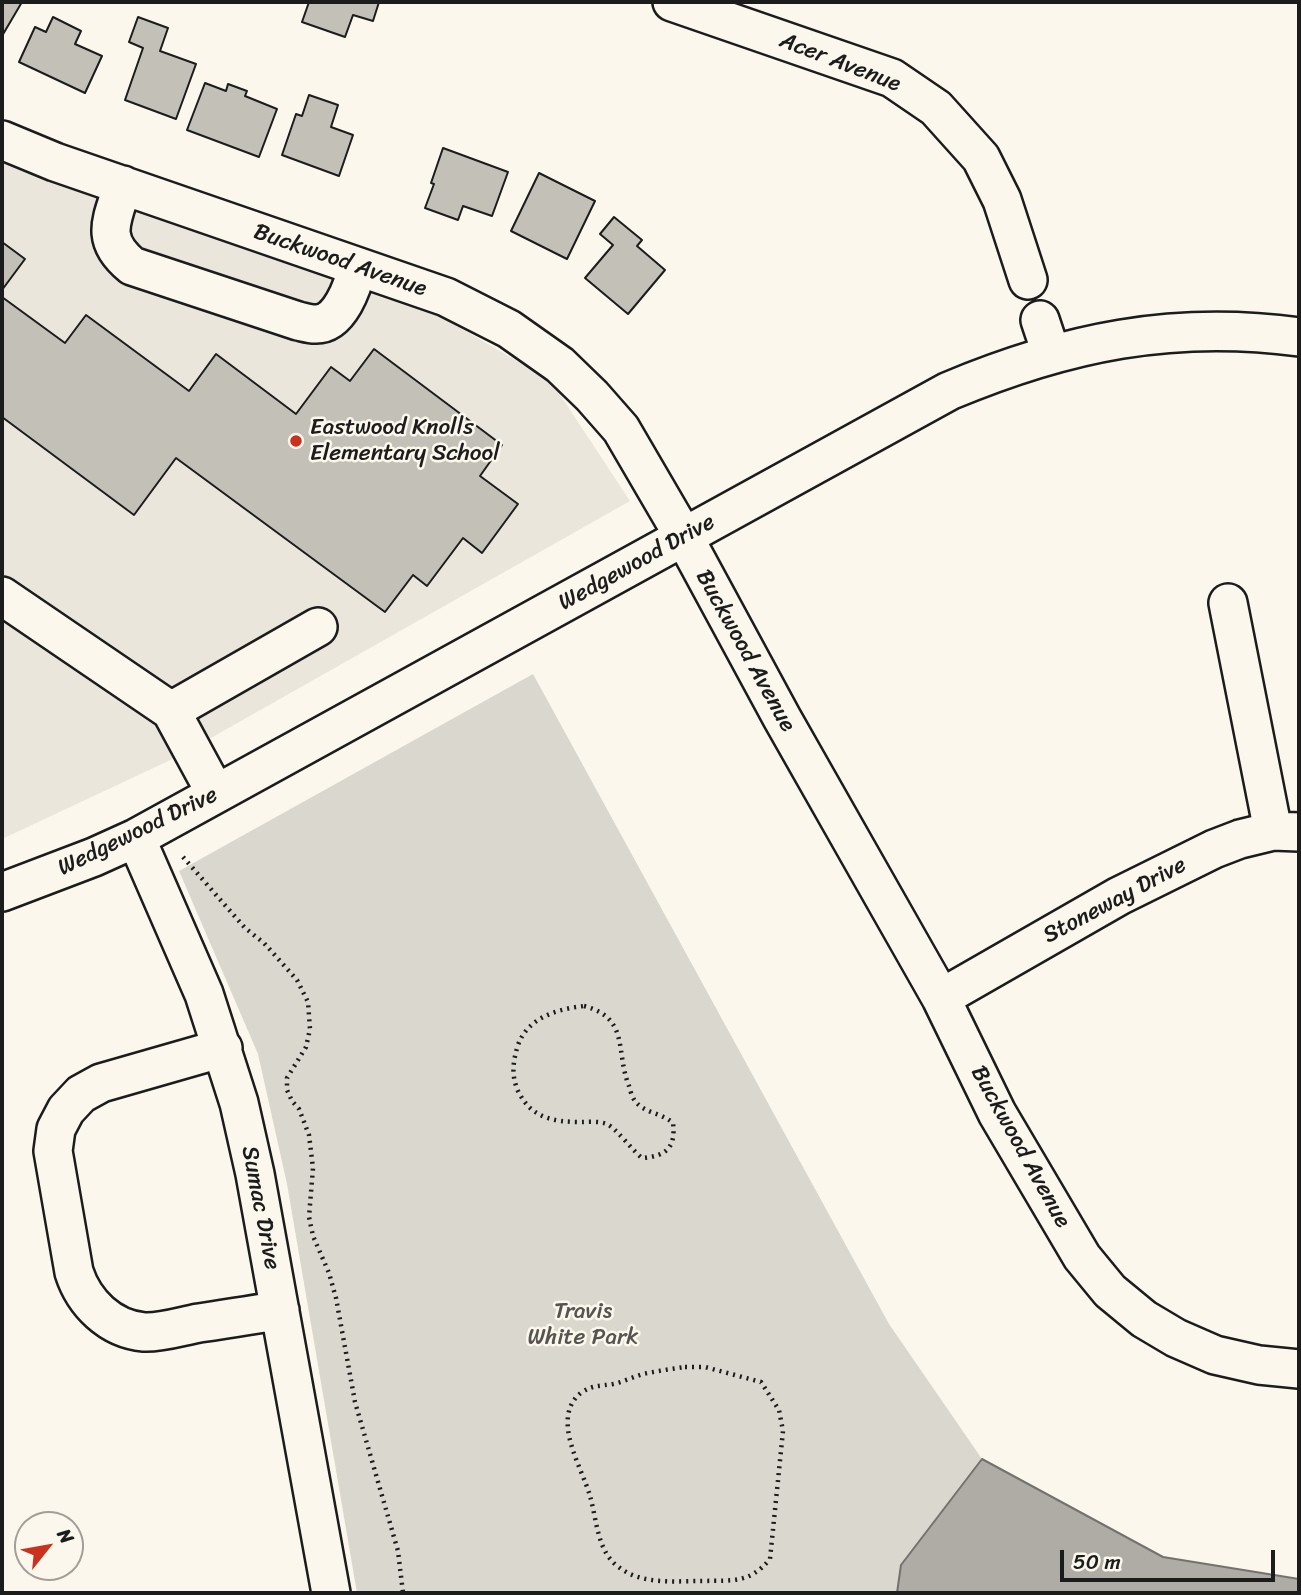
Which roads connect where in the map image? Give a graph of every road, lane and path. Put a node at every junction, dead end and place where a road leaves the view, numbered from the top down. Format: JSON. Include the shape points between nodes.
{"nodes":[{"id":1,"x":672,"y":2,"type":"edge"},
{"id":2,"x":2,"y":140,"type":"edge"},
{"id":3,"x":123,"y":185,"type":"junction"},
{"id":4,"x":357,"y":267,"type":"junction"},
{"id":5,"x":1028,"y":280,"type":"dead end"},
{"id":6,"x":1299,"y":338,"type":"edge"},
{"id":7,"x":684,"y":537,"type":"junction"},
{"id":8,"x":2,"y":596,"type":"edge"},
{"id":9,"x":1228,"y":603,"type":"dead end"},
{"id":10,"x":318,"y":627,"type":"dead end"},
{"id":11,"x":171,"y":711,"type":"junction"},
{"id":12,"x":216,"y":794,"type":"junction"},
{"id":13,"x":150,"y":830,"type":"junction"},
{"id":14,"x":1286,"y":831,"type":"edge"},
{"id":15,"x":2,"y":892,"type":"edge"},
{"id":16,"x":941,"y":998,"type":"junction"},
{"id":17,"x":527,"y":1029,"type":"joint"},
{"id":18,"x":223,"y":1048,"type":"junction"},
{"id":19,"x":280,"y":1310,"type":"junction"},
{"id":20,"x":705,"y":1367,"type":"joint"},
{"id":21,"x":1299,"y":1369,"type":"edge"},
{"id":22,"x":331,"y":1593,"type":"edge"},
{"id":23,"x":403,"y":1593,"type":"edge"}],
"edges":[{"from":1,"to":5,"type":"street","name":"Acer Avenue","via":[[892,78],[936,108],[981,158],[1002,200]]},
{"from":2,"to":3,"type":"street","name":"Buckwood Avenue"},
{"from":3,"to":4,"type":"street","name":"Buckwood Avenue"},
{"from":3,"to":4,"type":"street","via":[[110,238],[132,266],[318,325],[343,304]]},
{"from":4,"to":7,"type":"street","name":"Buckwood Avenue","via":[[446,297],[509,328],[560,365],[621,429]]},
{"from":6,"to":7,"type":"street","name":"Wedgewood Drive","via":[[1263,332],[1045,337],[1004,368],[949,391]]},
{"from":7,"to":12,"type":"street","name":"Wedgewood Drive"},
{"from":7,"to":16,"type":"street","name":"Buckwood Avenue"},
{"from":8,"to":11,"type":"street"},
{"from":9,"to":14,"type":"street"},
{"from":10,"to":11,"type":"street"},
{"from":11,"to":12,"type":"street"},
{"from":12,"to":13,"type":"street","name":"Wedgewood Drive"},
{"from":13,"to":15,"type":"street","name":"Wedgewood Drive","via":[[94,858]]},
{"from":13,"to":18,"type":"street","name":"Sumac Drive"},
{"from":13,"to":23,"type":"path","via":[[264,943],[297,979],[308,1002],[306,1047],[288,1078],[287,1090],[309,1136],[313,1168],[309,1217],[336,1298],[355,1402],[398,1550]]},
{"from":14,"to":16,"type":"street","name":"Stoneway Drive","via":[[1214,849],[1131,890]]},
{"from":16,"to":21,"type":"street","name":"Buckwood Avenue","via":[[997,1113],[1083,1257],[1111,1291],[1144,1320],[1175,1338],[1216,1355]]},
{"from":17,"to":17,"type":"path","via":[[513,1063],[515,1084],[524,1103],[544,1119],[610,1125],[642,1158],[658,1157],[668,1150],[673,1123],[635,1101],[625,1076],[621,1043],[611,1020],[600,1010],[567,1008],[547,1014]]},
{"from":18,"to":19,"type":"street","name":"Sumac Drive","via":[[255,1174]]},
{"from":18,"to":19,"type":"street","via":[[101,1083],[81,1094],[66,1110],[56,1129],[53,1151],[74,1272],[91,1306],[123,1327],[146,1332]]},
{"from":19,"to":22,"type":"street","name":"Sumac Drive"},
{"from":20,"to":20,"type":"path","via":[[666,1369],[596,1385],[580,1393],[570,1409],[568,1432],[590,1494],[597,1531],[618,1568],[634,1576],[667,1582],[749,1578],[770,1559],[783,1431],[779,1410],[761,1382]]}]}
